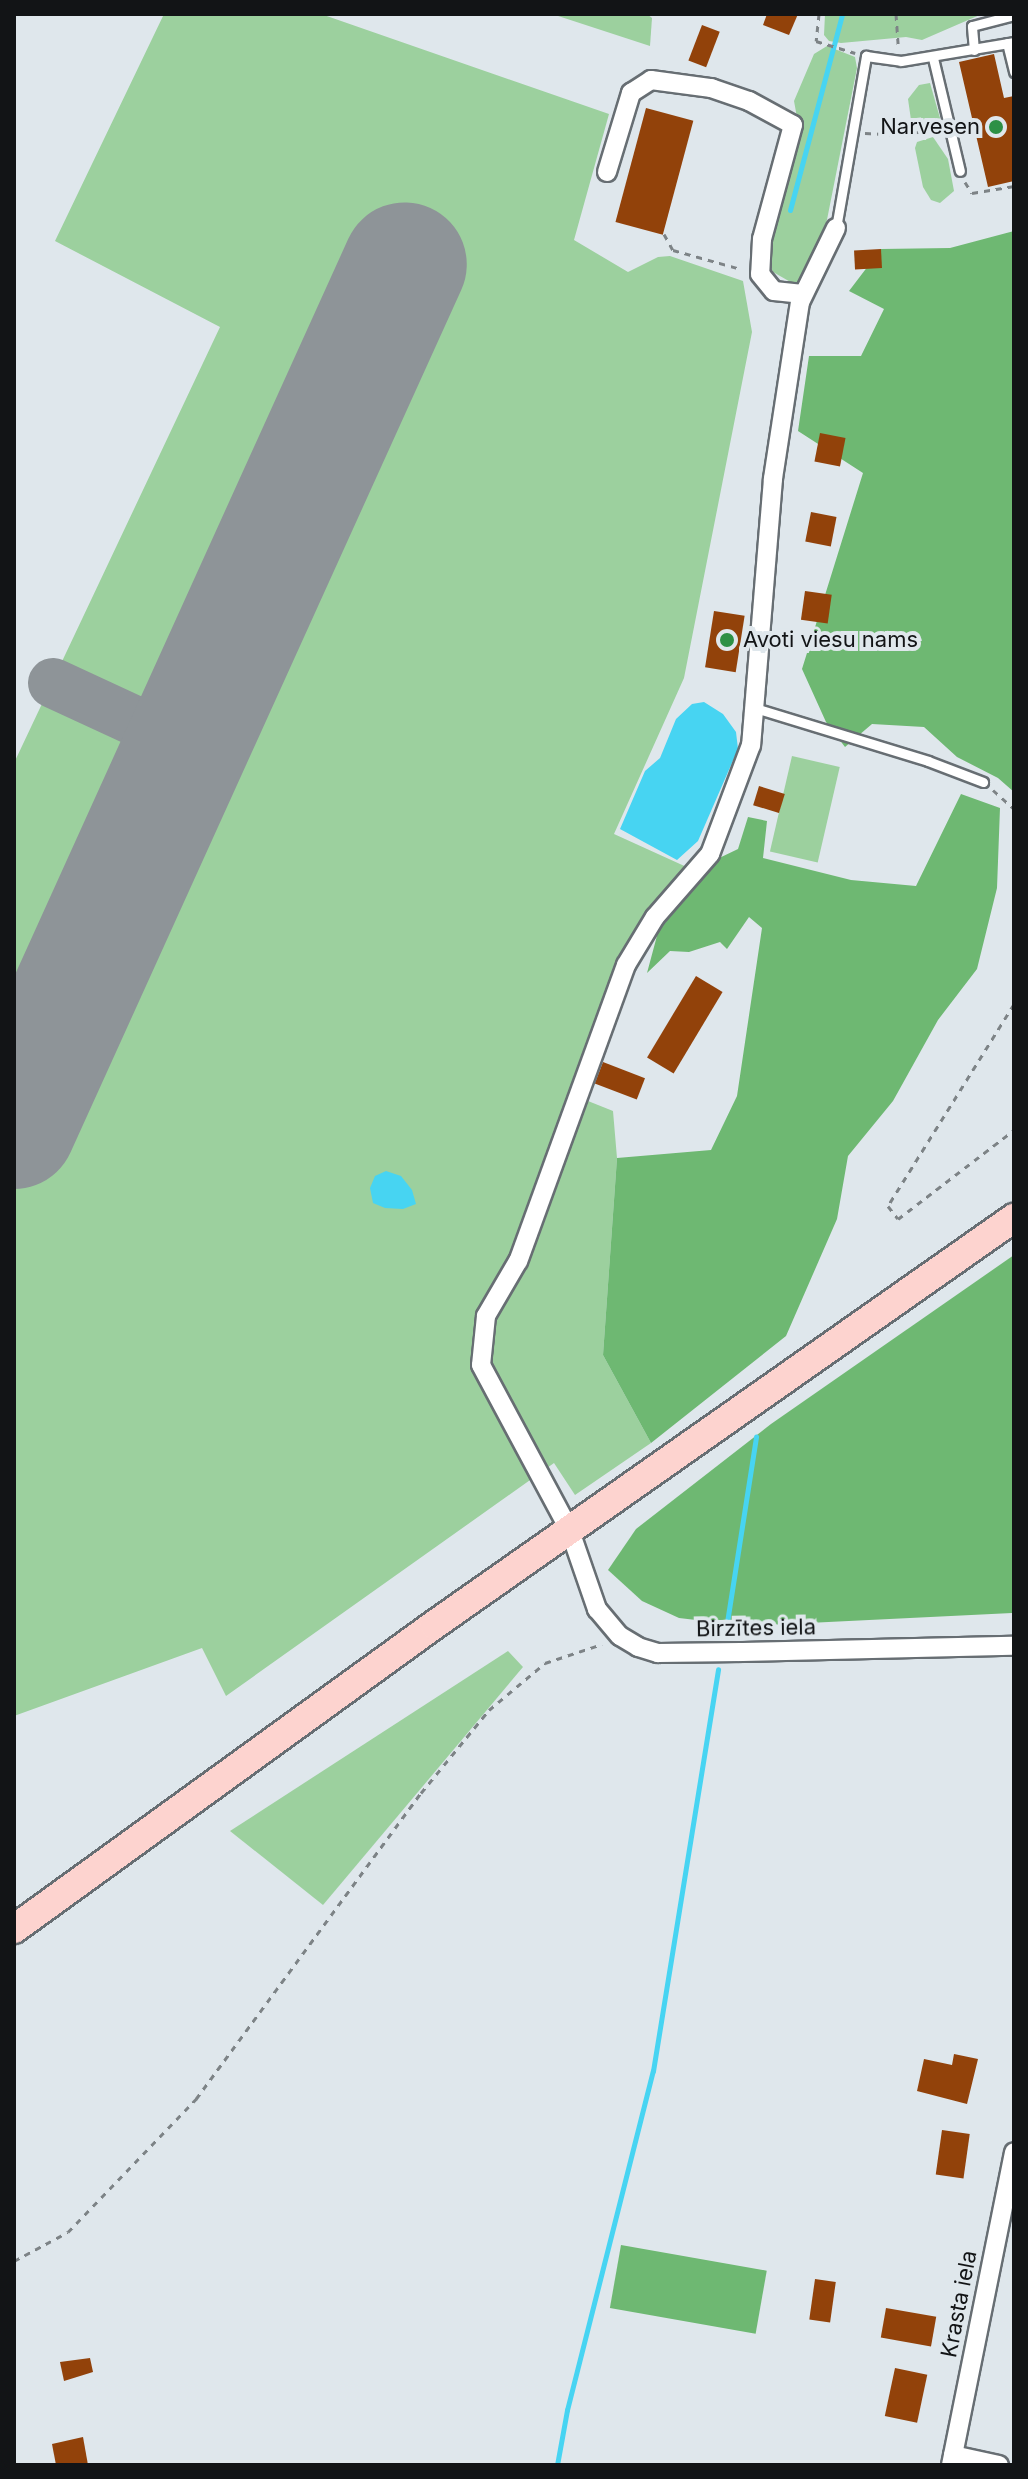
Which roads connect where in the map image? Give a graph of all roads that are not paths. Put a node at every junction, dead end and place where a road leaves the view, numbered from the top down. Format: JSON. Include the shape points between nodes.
{"nodes":[{"id":1,"x":1014,"y":15,"type":"edge"},
{"id":2,"x":1011,"y":42,"type":"edge"},
{"id":3,"x":974,"y":50,"type":"junction"},
{"id":4,"x":933,"y":58,"type":"junction"},
{"id":5,"x":1014,"y":72,"type":"edge"},
{"id":6,"x":960,"y":171,"type":"road end"},
{"id":7,"x":607,"y":172,"type":"dead end"},
{"id":8,"x":836,"y":228,"type":"joint"},
{"id":9,"x":803,"y":294,"type":"junction"},
{"id":10,"x":755,"y":708,"type":"junction"},
{"id":11,"x":983,"y":782,"type":"road end"},
{"id":12,"x":1014,"y":1218,"type":"edge"},
{"id":13,"x":570,"y":1531,"type":"junction"},
{"id":14,"x":1014,"y":1646,"type":"edge"},
{"id":15,"x":14,"y":1929,"type":"edge"},
{"id":16,"x":1014,"y":2152,"type":"edge"},
{"id":17,"x":952,"y":2460,"type":"edge"},
{"id":18,"x":999,"y":2465,"type":"edge"}],
"edges":[{"from":1,"to":3,"type":"lane","via":[[972,26]]},
{"from":2,"to":3,"type":"lane"},
{"from":2,"to":5,"type":"lane"},
{"from":3,"to":4,"type":"lane"},
{"from":4,"to":6,"type":"lane"},
{"from":4,"to":8,"type":"lane","via":[[866,56]]},
{"from":7,"to":9,"type":"street","via":[[631,93],[651,80],[711,88],[793,125],[762,239],[760,274],[774,291]]},
{"from":8,"to":9,"type":"street","name":"Birzītes iela"},
{"from":9,"to":10,"type":"street","name":"Birzītes iela","via":[[773,479]]},
{"from":10,"to":11,"type":"lane"},
{"from":10,"to":13,"type":"street","name":"Birzītes iela","via":[[751,745],[710,854],[655,917],[626,965],[518,1261],[486,1316],[481,1365]]},
{"from":12,"to":13,"type":"main road"},
{"from":13,"to":14,"type":"street","name":"Birzītes iela","via":[[597,1609],[620,1636],[658,1653]]},
{"from":13,"to":15,"type":"main road"},
{"from":16,"to":17,"type":"street","name":"Krasta iela"},
{"from":17,"to":18,"type":"street"}]}
